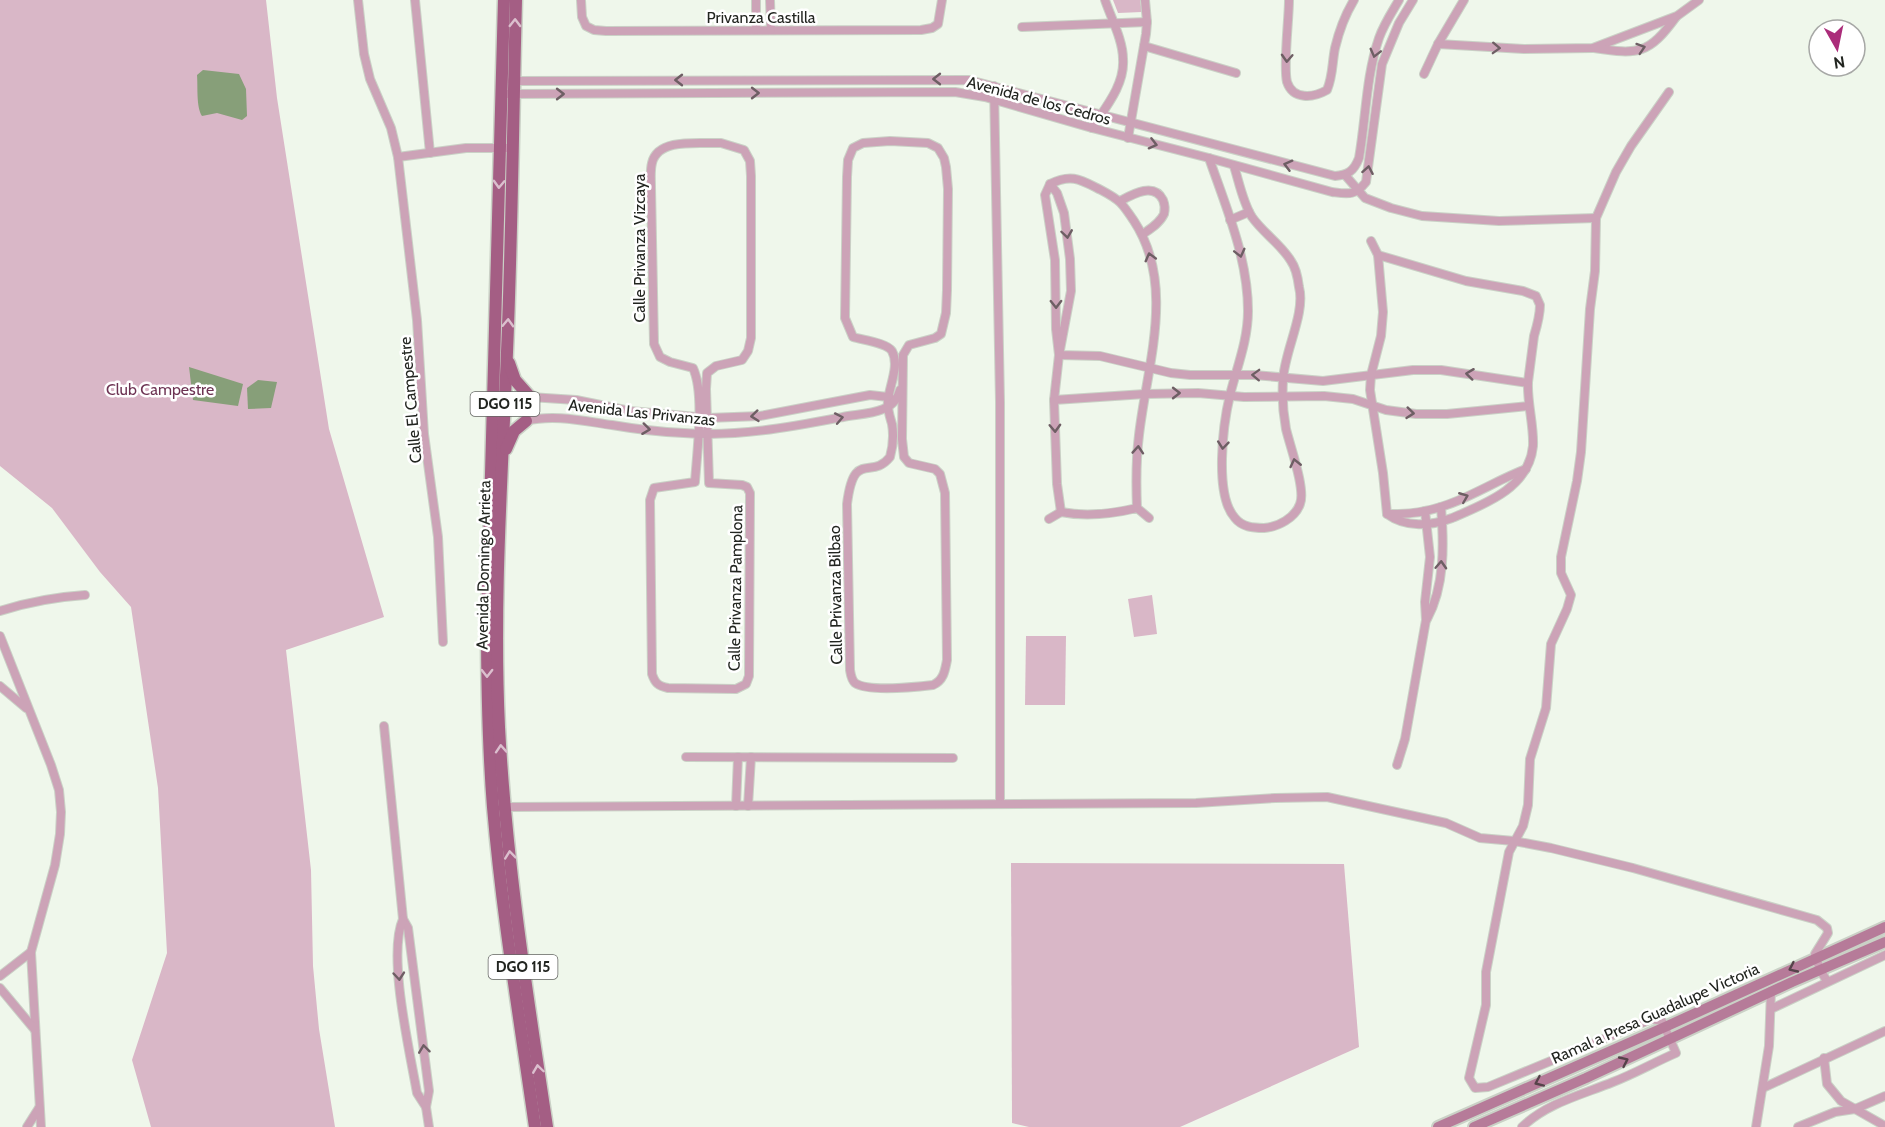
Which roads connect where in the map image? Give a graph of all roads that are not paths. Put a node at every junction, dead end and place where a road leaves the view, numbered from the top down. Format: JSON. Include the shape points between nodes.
{"nodes":[{"id":1,"x":358,"y":0,"type":"edge"},
{"id":2,"x":415,"y":0,"type":"edge"},
{"id":3,"x":504,"y":0,"type":"edge"},
{"id":4,"x":516,"y":0,"type":"edge"},
{"id":5,"x":581,"y":0,"type":"edge"},
{"id":6,"x":756,"y":0,"type":"edge"},
{"id":7,"x":770,"y":0,"type":"edge"},
{"id":8,"x":942,"y":0,"type":"edge"},
{"id":9,"x":1104,"y":0,"type":"edge"},
{"id":10,"x":1145,"y":0,"type":"edge"},
{"id":11,"x":1289,"y":0,"type":"edge"},
{"id":12,"x":1354,"y":0,"type":"edge"},
{"id":13,"x":1399,"y":0,"type":"edge"},
{"id":14,"x":1413,"y":0,"type":"edge"},
{"id":15,"x":1464,"y":0,"type":"edge"},
{"id":16,"x":1699,"y":0,"type":"edge"},
{"id":17,"x":1677,"y":16,"type":"junction"},
{"id":18,"x":1147,"y":22,"type":"junction"},
{"id":19,"x":1113,"y":24,"type":"junction"},
{"id":20,"x":1022,"y":27,"type":"dead end"},
{"id":21,"x":756,"y":30,"type":"junction"},
{"id":22,"x":771,"y":30,"type":"junction"},
{"id":23,"x":1438,"y":44,"type":"junction"},
{"id":24,"x":1144,"y":46,"type":"junction"},
{"id":25,"x":1593,"y":48,"type":"junction"},
{"id":26,"x":1121,"y":73,"type":"junction"},
{"id":27,"x":1236,"y":73,"type":"dead end"},
{"id":28,"x":1424,"y":74,"type":"dead end"},
{"id":29,"x":1137,"y":78,"type":"junction"},
{"id":30,"x":994,"y":86,"type":"junction"},
{"id":31,"x":508,"y":88,"type":"junction"},
{"id":32,"x":1668,"y":92,"type":"dead end"},
{"id":33,"x":994,"y":100,"type":"junction"},
{"id":34,"x":1101,"y":114,"type":"junction"},
{"id":35,"x":1132,"y":122,"type":"junction"},
{"id":36,"x":1092,"y":128,"type":"junction"},
{"id":37,"x":1128,"y":138,"type":"junction"},
{"id":38,"x":506,"y":148,"type":"junction"},
{"id":39,"x":430,"y":153,"type":"junction"},
{"id":40,"x":398,"y":157,"type":"junction"},
{"id":41,"x":1209,"y":158,"type":"junction"},
{"id":42,"x":1234,"y":166,"type":"junction"},
{"id":43,"x":1346,"y":175,"type":"junction"},
{"id":44,"x":1050,"y":184,"type":"junction"},
{"id":45,"x":1359,"y":192,"type":"junction"},
{"id":46,"x":1120,"y":201,"type":"junction"},
{"id":47,"x":1249,"y":212,"type":"junction"},
{"id":48,"x":1596,"y":218,"type":"junction"},
{"id":49,"x":1230,"y":220,"type":"junction"},
{"id":50,"x":1143,"y":234,"type":"junction"},
{"id":51,"x":1371,"y":241,"type":"dead end"},
{"id":52,"x":1378,"y":255,"type":"junction"},
{"id":53,"x":507,"y":351,"type":"junction"},
{"id":54,"x":1059,"y":355,"type":"junction"},
{"id":55,"x":1149,"y":367,"type":"junction"},
{"id":56,"x":1237,"y":375,"type":"junction"},
{"id":57,"x":1371,"y":375,"type":"junction"},
{"id":58,"x":1282,"y":377,"type":"junction"},
{"id":59,"x":902,"y":378,"type":"junction"},
{"id":60,"x":1528,"y":383,"type":"junction"},
{"id":61,"x":1145,"y":394,"type":"junction"},
{"id":62,"x":1230,"y":395,"type":"junction"},
{"id":63,"x":531,"y":397,"type":"junction"},
{"id":64,"x":1282,"y":397,"type":"junction"},
{"id":65,"x":892,"y":400,"type":"junction"},
{"id":66,"x":1054,"y":400,"type":"junction"},
{"id":67,"x":1371,"y":406,"type":"junction"},
{"id":68,"x":1528,"y":406,"type":"junction"},
{"id":69,"x":888,"y":408,"type":"junction"},
{"id":70,"x":498,"y":412,"type":"junction"},
{"id":71,"x":698,"y":418,"type":"junction"},
{"id":72,"x":708,"y":418,"type":"junction"},
{"id":73,"x":529,"y":420,"type":"junction"},
{"id":74,"x":902,"y":420,"type":"junction"},
{"id":75,"x":697,"y":434,"type":"junction"},
{"id":76,"x":708,"y":434,"type":"junction"},
{"id":77,"x":1526,"y":469,"type":"junction"},
{"id":78,"x":501,"y":473,"type":"junction"},
{"id":79,"x":1441,"y":507,"type":"junction"},
{"id":80,"x":1137,"y":508,"type":"junction"},
{"id":81,"x":1061,"y":512,"type":"junction"},
{"id":82,"x":1425,"y":512,"type":"junction"},
{"id":83,"x":1387,"y":514,"type":"junction"},
{"id":84,"x":1149,"y":518,"type":"dead end"},
{"id":85,"x":1049,"y":519,"type":"dead end"},
{"id":86,"x":1442,"y":522,"type":"junction"},
{"id":87,"x":1427,"y":524,"type":"junction"},
{"id":88,"x":85,"y":595,"type":"dead end"},
{"id":89,"x":0,"y":611,"type":"edge"},
{"id":90,"x":1426,"y":620,"type":"junction"},
{"id":91,"x":492,"y":621,"type":"junction"},
{"id":92,"x":0,"y":636,"type":"edge"},
{"id":93,"x":443,"y":642,"type":"dead end"},
{"id":94,"x":0,"y":686,"type":"edge"},
{"id":95,"x":29,"y":710,"type":"junction"},
{"id":96,"x":384,"y":726,"type":"dead end"},
{"id":97,"x":686,"y":757,"type":"dead end"},
{"id":98,"x":738,"y":757,"type":"junction"},
{"id":99,"x":751,"y":757,"type":"junction"},
{"id":100,"x":953,"y":758,"type":"dead end"},
{"id":101,"x":1397,"y":765,"type":"dead end"},
{"id":102,"x":1000,"y":804,"type":"junction"},
{"id":103,"x":736,"y":806,"type":"junction"},
{"id":104,"x":748,"y":806,"type":"junction"},
{"id":105,"x":499,"y":807,"type":"junction"},
{"id":106,"x":1515,"y":841,"type":"junction"},
{"id":107,"x":508,"y":891,"type":"junction"},
{"id":108,"x":403,"y":919,"type":"junction"},
{"id":109,"x":1885,"y":927,"type":"edge"},
{"id":110,"x":1885,"y":942,"type":"edge"},
{"id":111,"x":31,"y":952,"type":"junction"},
{"id":112,"x":1885,"y":955,"type":"edge"},
{"id":113,"x":1815,"y":958,"type":"junction"},
{"id":114,"x":1820,"y":970,"type":"junction"},
{"id":115,"x":0,"y":976,"type":"edge"},
{"id":116,"x":1827,"y":981,"type":"junction"},
{"id":117,"x":0,"y":988,"type":"edge"},
{"id":118,"x":1771,"y":991,"type":"junction"},
{"id":119,"x":1771,"y":1008,"type":"junction"},
{"id":120,"x":1665,"y":1027,"type":"junction"},
{"id":121,"x":35,"y":1030,"type":"junction"},
{"id":122,"x":1885,"y":1030,"type":"edge"},
{"id":123,"x":1671,"y":1039,"type":"junction"},
{"id":124,"x":1824,"y":1058,"type":"junction"},
{"id":125,"x":1763,"y":1088,"type":"junction"},
{"id":126,"x":1885,"y":1096,"type":"edge"},
{"id":127,"x":426,"y":1107,"type":"junction"},
{"id":128,"x":39,"y":1108,"type":"junction"},
{"id":129,"x":1855,"y":1108,"type":"junction"},
{"id":130,"x":1885,"y":1126,"type":"edge"},
{"id":131,"x":27,"y":1127,"type":"edge"},
{"id":132,"x":41,"y":1127,"type":"edge"},
{"id":133,"x":429,"y":1127,"type":"edge"},
{"id":134,"x":535,"y":1127,"type":"edge"},
{"id":135,"x":547,"y":1127,"type":"edge"},
{"id":136,"x":1438,"y":1127,"type":"edge"},
{"id":137,"x":1475,"y":1127,"type":"edge"},
{"id":138,"x":1522,"y":1127,"type":"edge"},
{"id":139,"x":1756,"y":1127,"type":"edge"},
{"id":140,"x":1798,"y":1127,"type":"edge"}],
"edges":[{"from":1,"to":40,"type":"street","name":"Calle El Campestre","via":[[370,79],[391,128]]},
{"from":2,"to":39,"type":"street"},
{"from":3,"to":31,"type":"main road","name":"Avenida Domingo Arrieta","number":"DGO 115"},
{"from":31,"to":4,"type":"main road","name":"Avenida Domingo Arrieta","number":"DGO 115","one_way":true},
{"from":5,"to":21,"type":"street","name":"Privanza Castilla","via":[[586,26],[594,30]]},
{"from":6,"to":21,"type":"street"},
{"from":7,"to":22,"type":"street"},
{"from":8,"to":22,"type":"street","name":"Privanza Castilla","via":[[939,24],[932,28]]},
{"from":9,"to":19,"type":"street"},
{"from":10,"to":18,"type":"street"},
{"from":11,"to":12,"type":"street","one_way":true,"via":[[1288,83],[1292,91],[1311,97],[1327,90],[1332,80],[1340,30]]},
{"from":13,"to":43,"type":"street","one_way":true,"via":[[1380,36],[1369,81],[1359,158],[1355,169]]},
{"from":45,"to":14,"type":"street","one_way":true,"via":[[1369,168],[1382,64],[1399,22]]},
{"from":15,"to":23,"type":"street"},
{"from":16,"to":17,"type":"street"},
{"from":17,"to":25,"type":"street"},
{"from":25,"to":17,"type":"street","one_way":true,"via":[[1625,52],[1646,48],[1663,35]]},
{"from":18,"to":19,"type":"street"},
{"from":18,"to":24,"type":"street"},
{"from":19,"to":20,"type":"street"},
{"from":19,"to":26,"type":"street","via":[[1124,60]]},
{"from":21,"to":22,"type":"street","name":"Privanza Castilla"},
{"from":23,"to":25,"type":"street","one_way":true},
{"from":23,"to":28,"type":"street"},
{"from":24,"to":27,"type":"street"},
{"from":24,"to":29,"type":"street"},
{"from":26,"to":29,"type":"street"},
{"from":26,"to":34,"type":"street","via":[[1112,99]]},
{"from":29,"to":35,"type":"street"},
{"from":30,"to":31,"type":"street","name":"Avenida de los Cedros","one_way":true,"via":[[955,78]]},
{"from":30,"to":33,"type":"street"},
{"from":30,"to":34,"type":"street","name":"Avenida de los Cedros"},
{"from":31,"to":33,"type":"street","name":"Avenida de los Cedros","one_way":true,"via":[[955,92]]},
{"from":31,"to":38,"type":"main road","name":"Avenida Domingo Arrieta","number":"DGO 115"},
{"from":32,"to":48,"type":"street","via":[[1616,172]]},
{"from":33,"to":36,"type":"street","name":"Avenida de los Cedros"},
{"from":33,"to":102,"type":"street","via":[[1000,402]]},
{"from":34,"to":35,"type":"street","name":"Avenida de los Cedros"},
{"from":34,"to":36,"type":"street"},
{"from":35,"to":37,"type":"street"},
{"from":43,"to":35,"type":"street","name":"Avenida de los Cedros","one_way":true,"via":[[1312,171]]},
{"from":36,"to":37,"type":"street","name":"Avenida de los Cedros"},
{"from":37,"to":41,"type":"street","name":"Avenida de los Cedros","one_way":true},
{"from":38,"to":39,"type":"street"},
{"from":53,"to":38,"type":"main road","name":"Avenida Domingo Arrieta","number":"DGO 115","one_way":true},
{"from":38,"to":70,"type":"main road","name":"Avenida Domingo Arrieta","number":"DGO 115","one_way":true},
{"from":39,"to":40,"type":"street"},
{"from":40,"to":93,"type":"street","name":"Calle El Campestre","via":[[417,320],[424,434],[437,526]]},
{"from":41,"to":42,"type":"street","name":"Avenida de los Cedros"},
{"from":41,"to":49,"type":"street"},
{"from":42,"to":45,"type":"street","name":"Avenida de los Cedros","via":[[1332,192]]},
{"from":42,"to":47,"type":"street"},
{"from":43,"to":45,"type":"street"},
{"from":44,"to":46,"type":"street","via":[[1068,177],[1081,180]]},
{"from":44,"to":54,"type":"street","one_way":true,"via":[[1046,195],[1055,260]]},
{"from":44,"to":54,"type":"street","one_way":true,"via":[[1064,213],[1070,260],[1071,291]]},
{"from":45,"to":48,"type":"street","via":[[1380,205],[1438,218]]},
{"from":46,"to":50,"type":"street"},
{"from":46,"to":50,"type":"street","via":[[1150,190],[1160,195],[1165,213]]},
{"from":47,"to":49,"type":"street"},
{"from":47,"to":58,"type":"street","via":[[1292,262],[1300,290]]},
{"from":48,"to":106,"type":"street","via":[[1581,453],[1561,557],[1561,573],[1570,595],[1551,644],[1546,708],[1530,759],[1528,805]]},
{"from":49,"to":56,"type":"street","one_way":true,"via":[[1245,277],[1248,312]]},
{"from":55,"to":50,"type":"street","one_way":true,"via":[[1157,304]]},
{"from":51,"to":52,"type":"street"},
{"from":52,"to":57,"type":"street","via":[[1383,312]]},
{"from":52,"to":60,"type":"street","via":[[1466,281],[1536,296],[1540,312]]},
{"from":53,"to":63,"type":"main road","via":[[515,380]]},
{"from":53,"to":70,"type":"main road","name":"Avenida Domingo Arrieta","number":"DGO 115"},
{"from":54,"to":55,"type":"street","via":[[1100,356]]},
{"from":54,"to":66,"type":"street"},
{"from":55,"to":56,"type":"street","via":[[1190,375]]},
{"from":55,"to":61,"type":"street"},
{"from":58,"to":56,"type":"street","one_way":true},
{"from":56,"to":62,"type":"street"},
{"from":57,"to":58,"type":"street","via":[[1323,381]]},
{"from":60,"to":57,"type":"street","one_way":true,"via":[[1441,370]]},
{"from":57,"to":67,"type":"street"},
{"from":58,"to":64,"type":"street"},
{"from":59,"to":65,"type":"street","via":[[900,393]]},
{"from":59,"to":65,"type":"street","via":[[905,348],[935,338],[944,327],[946,167],[938,148],[928,143],[863,143],[853,148],[848,160],[845,318],[853,337],[885,345],[893,352]]},
{"from":59,"to":74,"type":"street"},
{"from":60,"to":68,"type":"street"},
{"from":61,"to":62,"type":"street","one_way":true},
{"from":61,"to":66,"type":"street"},
{"from":80,"to":61,"type":"street","one_way":true,"via":[[1136,477]]},
{"from":62,"to":64,"type":"street"},
{"from":62,"to":64,"type":"street","one_way":true,"via":[[1222,450],[1226,502],[1237,521],[1251,528],[1278,525],[1294,514],[1301,503]]},
{"from":63,"to":70,"type":"main road"},
{"from":63,"to":71,"type":"street","name":"Avenida Las Privanzas"},
{"from":63,"to":73,"type":"street"},
{"from":64,"to":67,"type":"street","via":[[1324,396],[1353,399]]},
{"from":65,"to":69,"type":"street"},
{"from":65,"to":72,"type":"street","name":"Avenida Las Privanzas","one_way":true,"via":[[870,395],[785,412]]},
{"from":65,"to":74,"type":"street"},
{"from":66,"to":81,"type":"street","one_way":true},
{"from":67,"to":68,"type":"street","one_way":true,"via":[[1416,414]]},
{"from":67,"to":83,"type":"street"},
{"from":68,"to":77,"type":"street","via":[[1533,444]]},
{"from":69,"to":74,"type":"street","name":"Calle Privanza Bilbao","via":[[893,431],[890,457],[881,465],[855,472],[847,504],[850,670],[852,680],[870,688],[933,685],[943,676],[947,660],[945,493],[940,474],[909,464],[904,457]]},
{"from":76,"to":69,"type":"street","name":"Avenida Las Privanzas","one_way":true,"via":[[798,427]]},
{"from":70,"to":73,"type":"main road"},
{"from":70,"to":78,"type":"main road","name":"Avenida Domingo Arrieta","number":"DGO 115"},
{"from":70,"to":91,"type":"main road","name":"Avenida Domingo Arrieta","number":"DGO 115"},
{"from":71,"to":72,"type":"street","name":"Avenida Las Privanzas"},
{"from":71,"to":72,"type":"street","name":"Calle Privanza Vizcaya","via":[[698,383],[693,368],[660,357],[654,344],[652,162],[661,149],[670,146],[721,143],[744,150],[750,161],[751,338],[742,360],[716,366],[707,373]]},
{"from":71,"to":75,"type":"street","name":"Calle Privanza Pamplona"},
{"from":72,"to":76,"type":"street","name":"Calle Privanza Pamplona"},
{"from":73,"to":75,"type":"street","name":"Avenida Las Privanzas","one_way":true,"via":[[567,418]]},
{"from":73,"to":78,"type":"main road","via":[[509,438]]},
{"from":75,"to":76,"type":"street","name":"Avenida Las Privanzas"},
{"from":75,"to":76,"type":"street","name":"Calle Privanza Pamplona","via":[[695,482],[659,486],[651,493],[652,674],[660,687],[736,689],[746,684],[749,676],[750,493],[742,485],[710,483]]},
{"from":79,"to":77,"type":"street","one_way":true},
{"from":77,"to":86,"type":"street","via":[[1518,482],[1488,503]]},
{"from":78,"to":91,"type":"main road","name":"Avenida Domingo Arrieta","number":"DGO 115"},
{"from":79,"to":82,"type":"street"},
{"from":79,"to":86,"type":"street"},
{"from":80,"to":81,"type":"street","via":[[1092,515]]},
{"from":80,"to":84,"type":"street"},
{"from":81,"to":85,"type":"street"},
{"from":82,"to":83,"type":"street"},
{"from":82,"to":87,"type":"street"},
{"from":83,"to":87,"type":"street","via":[[1397,522]]},
{"from":86,"to":87,"type":"street"},
{"from":90,"to":86,"type":"street","one_way":true,"via":[[1441,575]]},
{"from":87,"to":90,"type":"street","via":[[1430,557]]},
{"from":88,"to":89,"type":"street","via":[[58,596]]},
{"from":90,"to":101,"type":"street"},
{"from":91,"to":105,"type":"main road","name":"Avenida Domingo Arrieta","number":"DGO 115","via":[[499,711]]},
{"from":92,"to":95,"type":"street"},
{"from":94,"to":95,"type":"street"},
{"from":95,"to":111,"type":"street","via":[[59,790],[61,812],[55,865]]},
{"from":96,"to":108,"type":"street"},
{"from":97,"to":98,"type":"street"},
{"from":98,"to":99,"type":"street"},
{"from":98,"to":103,"type":"street"},
{"from":99,"to":100,"type":"street"},
{"from":99,"to":104,"type":"street"},
{"from":102,"to":104,"type":"street"},
{"from":102,"to":106,"type":"street","via":[[1327,797],[1446,823],[1480,838]]},
{"from":103,"to":104,"type":"street"},
{"from":103,"to":105,"type":"street"},
{"from":105,"to":107,"type":"main road","name":"Avenida Domingo Arrieta","number":"DGO 115"},
{"from":106,"to":113,"type":"street","via":[[1637,869],[1817,920],[1828,933]]},
{"from":106,"to":120,"type":"street","via":[[1509,852],[1486,972],[1485,1005],[1469,1078],[1472,1085],[1479,1089],[1488,1087],[1652,1019],[1662,1021]]},
{"from":107,"to":134,"type":"main road","name":"Avenida Domingo Arrieta","number":"DGO 115"},
{"from":135,"to":107,"type":"main road","name":"Avenida Domingo Arrieta","number":"DGO 115","one_way":true},
{"from":127,"to":108,"type":"street","one_way":true,"via":[[429,1091],[408,928]]},
{"from":108,"to":127,"type":"street","one_way":true,"via":[[398,930],[401,998],[417,1093]]},
{"from":109,"to":113,"type":"main road","name":"Ramal a Presa Guadalupe Victoria"},
{"from":110,"to":114,"type":"main road","name":"Ramal a Presa Guadalupe Victoria"},
{"from":111,"to":115,"type":"street"},
{"from":111,"to":121,"type":"street"},
{"from":112,"to":116,"type":"street"},
{"from":113,"to":114,"type":"street"},
{"from":113,"to":120,"type":"main road","name":"Ramal a Presa Guadalupe Victoria","one_way":true},
{"from":114,"to":116,"type":"street"},
{"from":114,"to":118,"type":"main road","name":"Ramal a Presa Guadalupe Victoria"},
{"from":116,"to":119,"type":"street"},
{"from":117,"to":121,"type":"street"},
{"from":118,"to":119,"type":"street"},
{"from":118,"to":123,"type":"main road","name":"Ramal a Presa Guadalupe Victoria"},
{"from":119,"to":125,"type":"street"},
{"from":120,"to":123,"type":"street"},
{"from":120,"to":136,"type":"main road","name":"Ramal a Presa Guadalupe Victoria","one_way":true},
{"from":121,"to":128,"type":"street"},
{"from":122,"to":124,"type":"street"},
{"from":137,"to":123,"type":"main road","name":"Ramal a Presa Guadalupe Victoria","one_way":true},
{"from":123,"to":138,"type":"street","via":[[1676,1053],[1580,1093],[1535,1115]]},
{"from":124,"to":125,"type":"street"},
{"from":124,"to":129,"type":"street","via":[[1827,1084],[1841,1101]]},
{"from":125,"to":139,"type":"street"},
{"from":126,"to":129,"type":"street"},
{"from":127,"to":133,"type":"street"},
{"from":128,"to":131,"type":"street"},
{"from":128,"to":132,"type":"street"},
{"from":129,"to":130,"type":"street"},
{"from":129,"to":140,"type":"street"}]}
